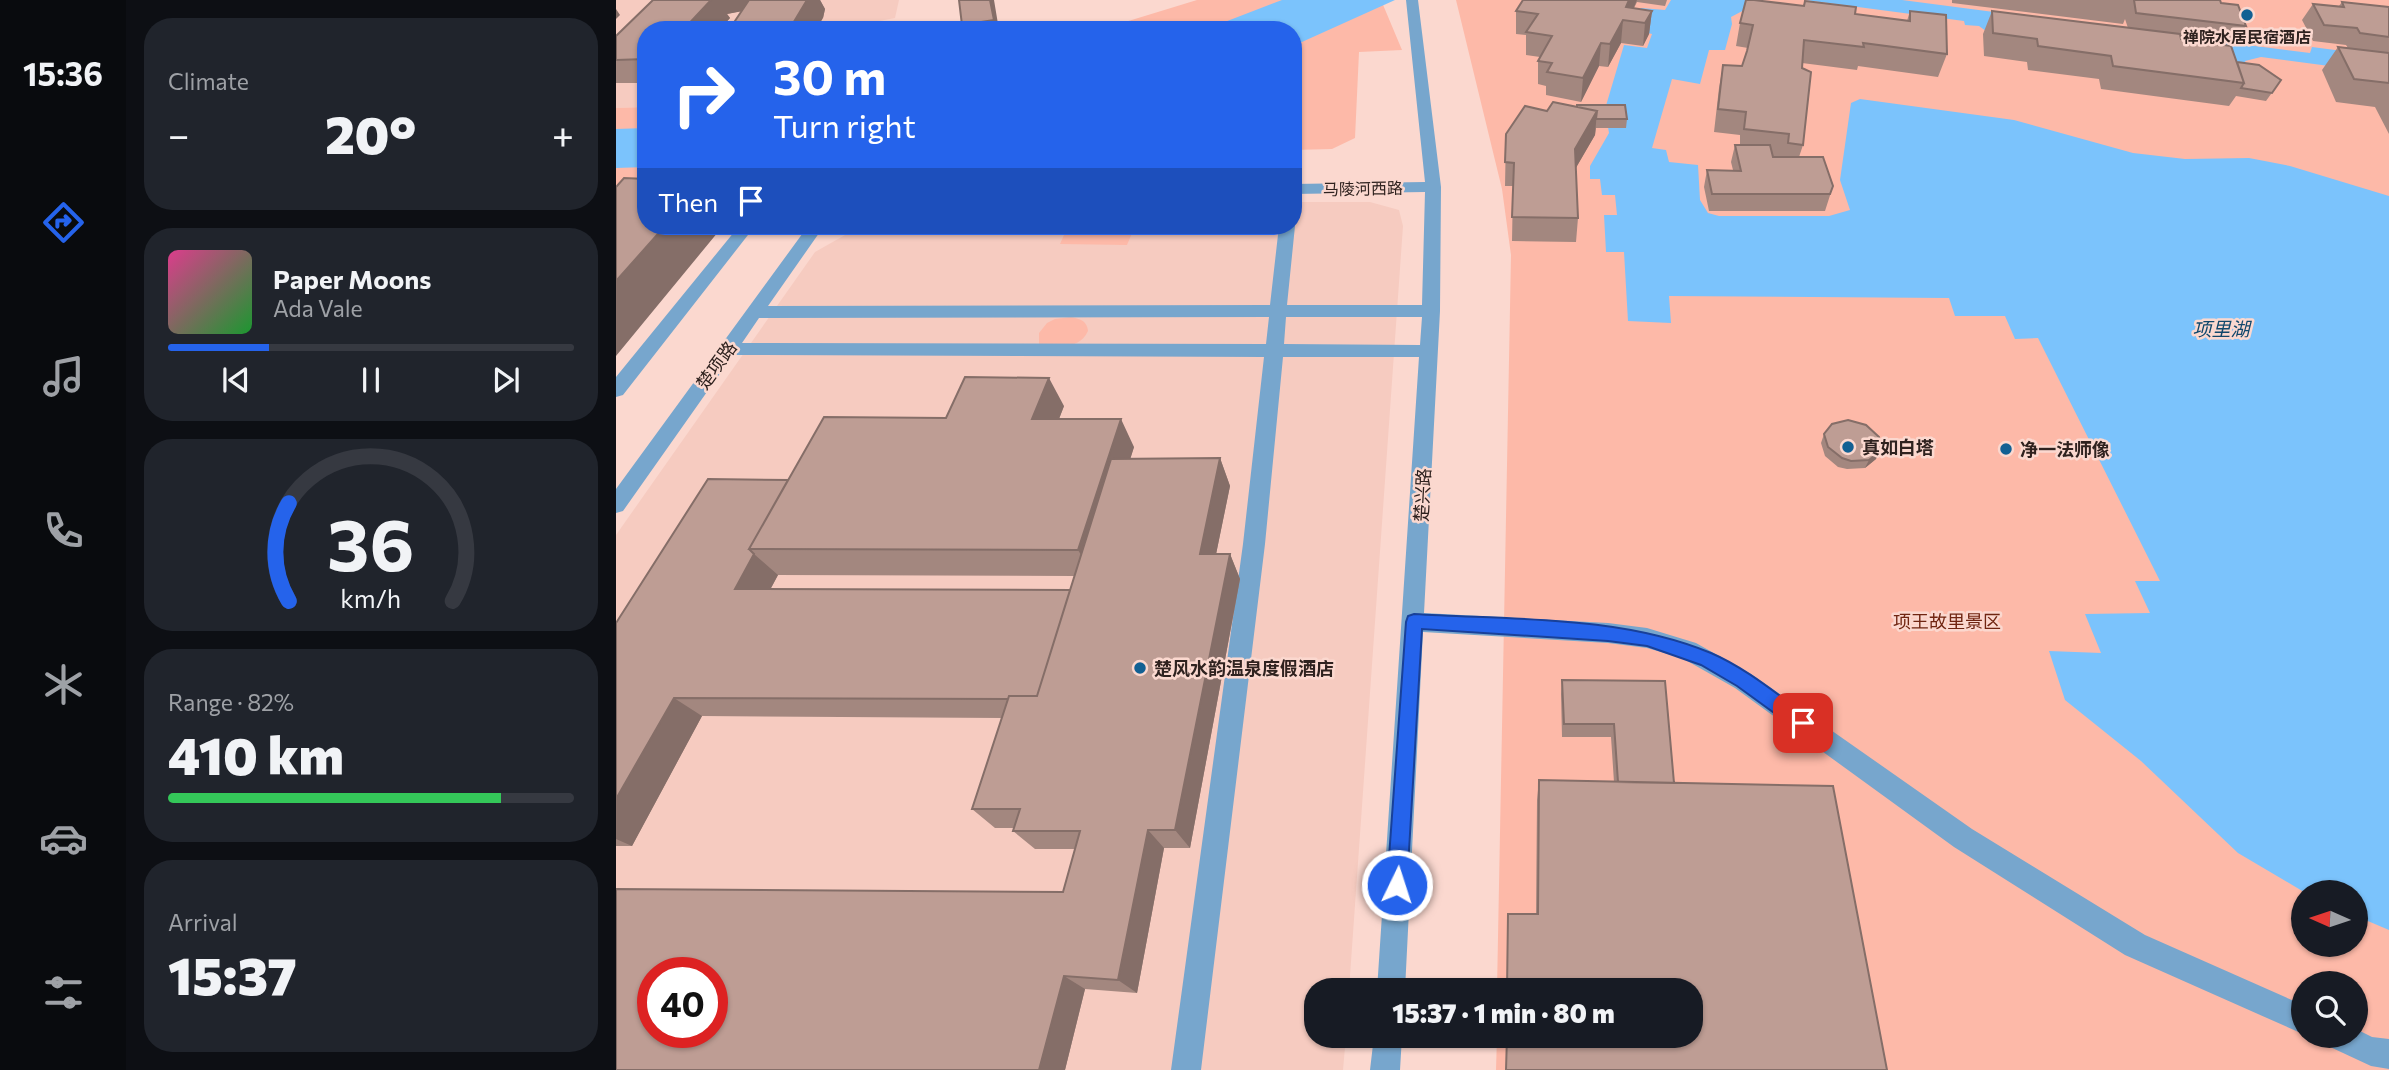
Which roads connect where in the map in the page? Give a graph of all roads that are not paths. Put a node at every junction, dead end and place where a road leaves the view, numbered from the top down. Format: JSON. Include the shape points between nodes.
{"nodes":[{"id":1,"x":1413,"y":2,"type":"edge"},
{"id":2,"x":1433,"y":187,"type":"junction"},
{"id":3,"x":1302,"y":189,"type":"edge"},
{"id":4,"x":740,"y":235,"type":"edge"},
{"id":5,"x":810,"y":235,"type":"edge"},
{"id":6,"x":1286,"y":235,"type":"edge"},
{"id":7,"x":755,"y":312,"type":"junction"},
{"id":8,"x":1277,"y":312,"type":"junction"},
{"id":9,"x":1431,"y":312,"type":"junction"},
{"id":10,"x":727,"y":349,"type":"junction"},
{"id":11,"x":1272,"y":351,"type":"junction"},
{"id":12,"x":1429,"y":351,"type":"junction"},
{"id":13,"x":616,"y":390,"type":"edge"},
{"id":14,"x":616,"y":505,"type":"edge"},
{"id":15,"x":1414,"y":622,"type":"junction"},
{"id":16,"x":1392,"y":978,"type":"edge"},
{"id":17,"x":2291,"y":1015,"type":"edge"},
{"id":18,"x":1387,"y":1048,"type":"edge"},
{"id":19,"x":2364,"y":1048,"type":"edge"},
{"id":20,"x":2389,"y":1054,"type":"edge"},
{"id":21,"x":1186,"y":1070,"type":"edge"},
{"id":22,"x":1385,"y":1070,"type":"edge"}],
"edges":[{"from":1,"to":2,"type":"street","name":"楚兴路"},
{"from":2,"to":3,"type":"street","name":"马陵河西路"},
{"from":2,"to":9,"type":"street","name":"楚兴路"},
{"from":4,"to":13,"type":"street"},
{"from":5,"to":7,"type":"street","name":"楚项路"},
{"from":6,"to":8,"type":"street"},
{"from":7,"to":8,"type":"street"},
{"from":7,"to":10,"type":"street","name":"楚项路"},
{"from":8,"to":9,"type":"street"},
{"from":8,"to":11,"type":"street"},
{"from":9,"to":12,"type":"street","name":"楚兴路"},
{"from":10,"to":11,"type":"street"},
{"from":10,"to":14,"type":"street","name":"楚项路"},
{"from":11,"to":12,"type":"street"},
{"from":11,"to":21,"type":"street","via":[[1254,544]]},
{"from":12,"to":15,"type":"street","name":"楚兴路"},
{"from":15,"to":16,"type":"street","name":"楚兴路"},
{"from":15,"to":17,"type":"street","via":[[1608,633],[1688,650],[1743,681],[1963,838],[2135,945]]},
{"from":18,"to":22,"type":"street"},
{"from":19,"to":20,"type":"street"}]}
